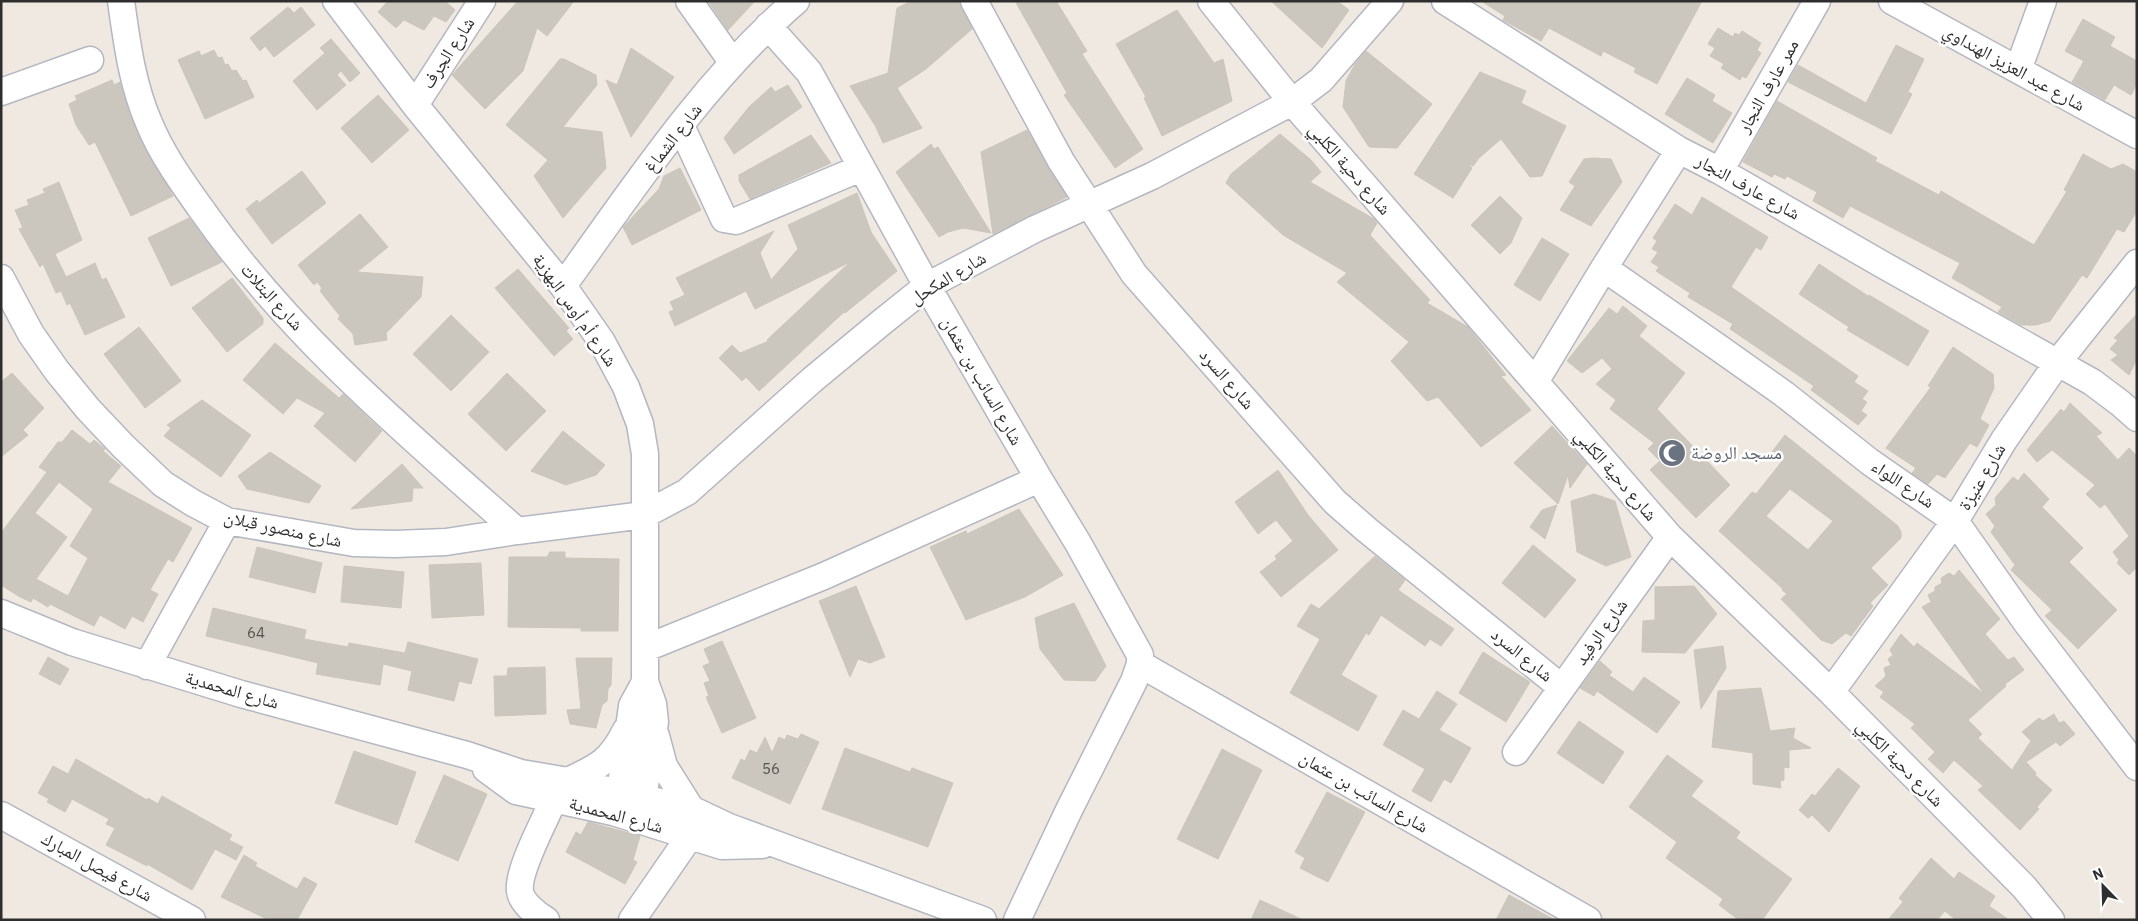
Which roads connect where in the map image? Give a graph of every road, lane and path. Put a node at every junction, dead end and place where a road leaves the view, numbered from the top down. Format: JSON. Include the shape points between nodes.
{"nodes":[{"id":1,"x":121,"y":1,"type":"edge"},
{"id":2,"x":336,"y":1,"type":"edge"},
{"id":3,"x":482,"y":1,"type":"edge"},
{"id":4,"x":689,"y":1,"type":"edge"},
{"id":5,"x":796,"y":1,"type":"edge"},
{"id":6,"x":974,"y":1,"type":"edge"},
{"id":7,"x":1212,"y":1,"type":"edge"},
{"id":8,"x":1390,"y":1,"type":"edge"},
{"id":9,"x":1445,"y":1,"type":"edge"},
{"id":10,"x":1817,"y":1,"type":"edge"},
{"id":11,"x":1892,"y":1,"type":"edge"},
{"id":12,"x":2043,"y":1,"type":"edge"},
{"id":13,"x":768,"y":26,"type":"junction"},
{"id":14,"x":90,"y":60,"type":"dead end"},
{"id":15,"x":733,"y":63,"type":"junction"},
{"id":16,"x":2018,"y":70,"type":"junction"},
{"id":17,"x":1,"y":92,"type":"edge"},
{"id":18,"x":1292,"y":102,"type":"junction"},
{"id":19,"x":415,"y":105,"type":"junction"},
{"id":20,"x":681,"y":126,"type":"junction"},
{"id":21,"x":2137,"y":135,"type":"edge"},
{"id":22,"x":1679,"y":150,"type":"junction"},
{"id":23,"x":861,"y":168,"type":"junction"},
{"id":24,"x":1720,"y":171,"type":"junction"},
{"id":25,"x":1088,"y":205,"type":"junction"},
{"id":26,"x":2137,"y":263,"type":"edge"},
{"id":27,"x":1604,"y":268,"type":"junction"},
{"id":28,"x":1,"y":278,"type":"edge"},
{"id":29,"x":562,"y":286,"type":"junction"},
{"id":30,"x":927,"y":286,"type":"junction"},
{"id":31,"x":2058,"y":362,"type":"junction"},
{"id":32,"x":1535,"y":382,"type":"junction"},
{"id":33,"x":2137,"y":418,"type":"edge"},
{"id":34,"x":1039,"y":480,"type":"junction"},
{"id":35,"x":644,"y":515,"type":"junction"},
{"id":36,"x":226,"y":521,"type":"junction"},
{"id":37,"x":1955,"y":521,"type":"junction"},
{"id":38,"x":517,"y":531,"type":"junction"},
{"id":39,"x":1670,"y":537,"type":"junction"},
{"id":40,"x":1,"y":612,"type":"edge"},
{"id":41,"x":646,"y":648,"type":"junction"},
{"id":42,"x":1140,"y":664,"type":"junction"},
{"id":43,"x":147,"y":666,"type":"junction"},
{"id":44,"x":1561,"y":687,"type":"junction"},
{"id":45,"x":1831,"y":692,"type":"junction"},
{"id":46,"x":643,"y":721,"type":"junction"},
{"id":47,"x":1516,"y":752,"type":"dead end"},
{"id":48,"x":2137,"y":767,"type":"edge"},
{"id":49,"x":561,"y":790,"type":"junction"},
{"id":50,"x":628,"y":805,"type":"junction"},
{"id":51,"x":691,"y":809,"type":"junction"},
{"id":52,"x":1,"y":815,"type":"edge"},
{"id":53,"x":690,"y":836,"type":"junction"},
{"id":54,"x":776,"y":844,"type":"junction"},
{"id":55,"x":192,"y":920,"type":"edge"},
{"id":56,"x":546,"y":920,"type":"edge"},
{"id":57,"x":632,"y":920,"type":"edge"},
{"id":58,"x":984,"y":920,"type":"edge"},
{"id":59,"x":1017,"y":920,"type":"edge"},
{"id":60,"x":1588,"y":920,"type":"edge"},
{"id":61,"x":2051,"y":920,"type":"edge"}],
"edges":[{"from":1,"to":38,"type":"street","name":"شارع البتلات","via":[[134,80],[149,124],[180,180],[224,241],[267,295],[393,421]]},
{"from":2,"to":19,"type":"street","name":"شارع أم أوس البهزية"},
{"from":3,"to":19,"type":"street","name":"شارع الجرف"},
{"from":4,"to":15,"type":"street"},
{"from":5,"to":13,"type":"street","name":"شارع الشماغ"},
{"from":6,"to":25,"type":"street","name":"شارع السرد"},
{"from":7,"to":18,"type":"street","name":"شارع دحية الكلبي"},
{"from":8,"to":18,"type":"street","name":"شارع المكحل","via":[[1321,80]]},
{"from":9,"to":22,"type":"street","name":"شارع عارف النجار"},
{"from":10,"to":24,"type":"street","name":"ممر عارف النجار"},
{"from":11,"to":16,"type":"street","name":"شارع عبد العزيز الهنداوي"},
{"from":12,"to":16,"type":"street"},
{"from":13,"to":15,"type":"street","name":"شارع الشماغ"},
{"from":13,"to":23,"type":"street","name":"شارع السائب بن عثمان","via":[[809,72]]},
{"from":14,"to":17,"type":"street"},
{"from":15,"to":20,"type":"street","name":"شارع الشماغ"},
{"from":16,"to":21,"type":"street","name":"شارع عبد العزيز الهنداوي"},
{"from":18,"to":25,"type":"street","name":"شارع المكحل","via":[[1152,176]]},
{"from":18,"to":32,"type":"street","name":"شارع دحية الكلبي"},
{"from":19,"to":29,"type":"street","name":"شارع أم أوس البهزية"},
{"from":20,"to":23,"type":"street","via":[[724,219],[736,221]]},
{"from":20,"to":29,"type":"street","name":"شارع الشماغ"},
{"from":22,"to":24,"type":"street","name":"شارع عارف النجار"},
{"from":22,"to":27,"type":"street"},
{"from":23,"to":30,"type":"street","name":"شارع السائب بن عثمان"},
{"from":24,"to":31,"type":"street","name":"شارع عارف النجار"},
{"from":25,"to":30,"type":"street","name":"شارع المكحل"},
{"from":25,"to":44,"type":"street","name":"شارع السرد","via":[[1134,274],[1335,502]]},
{"from":26,"to":31,"type":"street","name":"شارع عنيزة"},
{"from":27,"to":32,"type":"street"},
{"from":27,"to":37,"type":"street","name":"شارع اللواء","via":[[1784,394],[1870,462]]},
{"from":28,"to":36,"type":"street","name":"شارع منصور قبلان","via":[[31,334],[88,409],[163,484]]},
{"from":29,"to":35,"type":"street","name":"شارع أم أوس البهزية","via":[[602,342],[626,387],[640,424],[645,454]]},
{"from":30,"to":34,"type":"street","name":"شارع السائب بن عثمان"},
{"from":30,"to":35,"type":"street","name":"شارع المكحل","via":[[812,380],[687,492]]},
{"from":31,"to":33,"type":"street","name":"شارع عارف النجار","via":[[2092,382]]},
{"from":31,"to":37,"type":"street","name":"شارع عنيزة","via":[[2004,440]]},
{"from":32,"to":39,"type":"street","name":"شارع دحية الكلبي"},
{"from":34,"to":41,"type":"street","via":[[824,576]]},
{"from":34,"to":42,"type":"street","name":"شارع السائب بن عثمان","via":[[1140,655]]},
{"from":35,"to":38,"type":"street","name":"شارع منصور قبلان"},
{"from":35,"to":41,"type":"street","name":"شارع أم أوس البهزية"},
{"from":36,"to":38,"type":"street","name":"شارع منصور قبلان","via":[[354,543],[446,542]]},
{"from":36,"to":43,"type":"street"},
{"from":37,"to":45,"type":"street","name":"شارع عنيزة"},
{"from":37,"to":48,"type":"street","name":"شارع اللواء","via":[[2026,622]]},
{"from":39,"to":44,"type":"street","name":"شارع الرفيد"},
{"from":39,"to":45,"type":"street","name":"شارع دحية الكلبي"},
{"from":40,"to":43,"type":"street","name":"شارع المحمدية","via":[[72,642]]},
{"from":41,"to":46,"type":"street","name":"شارع أم أوس البهزية","via":[[645,682],[653,704]]},
{"from":42,"to":59,"type":"street"},
{"from":42,"to":60,"type":"street","name":"شارع السائب بن عثمان"},
{"from":43,"to":49,"type":"street","name":"شارع المحمدية","via":[[467,755],[516,792]]},
{"from":44,"to":47,"type":"street","name":"شارع الرفيد"},
{"from":45,"to":61,"type":"street","name":"شارع دحية الكلبي","via":[[2024,887]]},
{"from":46,"to":49,"type":"street","via":[[607,759]]},
{"from":46,"to":50,"type":"street","name":"شارع أم أوس البهزية"},
{"from":46,"to":51,"type":"street","via":[[656,742],[664,766]]},
{"from":49,"to":50,"type":"street","name":"شارع المحمدية"},
{"from":49,"to":56,"type":"street","via":[[523,870],[520,892],[526,903]]},
{"from":50,"to":51,"type":"street","name":"شارع المحمدية"},
{"from":50,"to":53,"type":"street","name":"شارع المحمدية"},
{"from":51,"to":54,"type":"street","name":"شارع المحمدية"},
{"from":52,"to":55,"type":"street","name":"شارع فيصل المبارك"},
{"from":53,"to":54,"type":"street","name":"شارع المحمدية","via":[[722,846]]},
{"from":53,"to":57,"type":"street"},
{"from":54,"to":58,"type":"street","name":"شارع المحمدية"}]}
